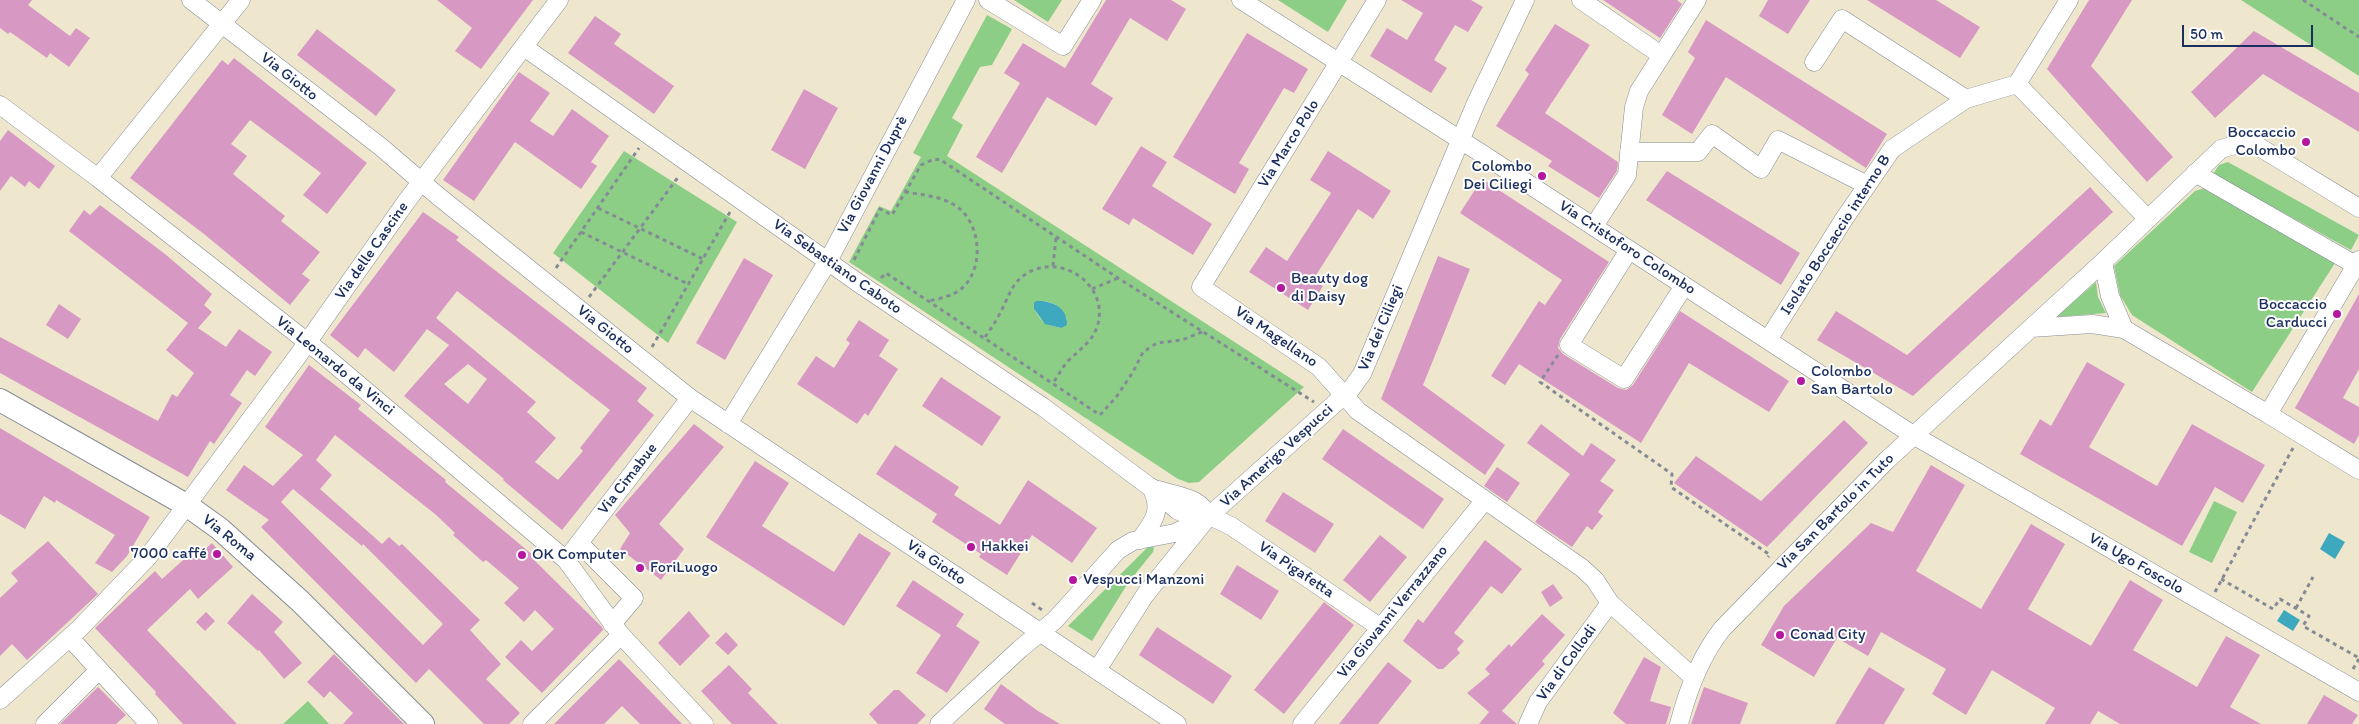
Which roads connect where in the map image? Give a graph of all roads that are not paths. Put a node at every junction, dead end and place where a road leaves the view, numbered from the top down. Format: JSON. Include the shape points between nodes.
{"nodes":[{"id":1,"x":191,"y":0,"type":"edge"},
{"id":2,"x":241,"y":0,"type":"edge"},
{"id":3,"x":559,"y":0,"type":"edge"},
{"id":4,"x":966,"y":0,"type":"edge"},
{"id":5,"x":988,"y":0,"type":"edge"},
{"id":6,"x":1092,"y":0,"type":"edge"},
{"id":7,"x":1241,"y":0,"type":"edge"},
{"id":8,"x":1377,"y":0,"type":"edge"},
{"id":9,"x":1525,"y":0,"type":"edge"},
{"id":10,"x":1581,"y":0,"type":"edge"},
{"id":11,"x":1697,"y":0,"type":"edge"},
{"id":12,"x":2069,"y":0,"type":"edge"},
{"id":13,"x":221,"y":25,"type":"junction"},
{"id":14,"x":524,"y":47,"type":"junction"},
{"id":15,"x":1661,"y":55,"type":"junction"},
{"id":16,"x":1814,"y":62,"type":"dead end"},
{"id":17,"x":1339,"y":63,"type":"junction"},
{"id":18,"x":2017,"y":84,"type":"junction"},
{"id":19,"x":1966,"y":99,"type":"junction"},
{"id":20,"x":0,"y":105,"type":"edge"},
{"id":21,"x":1460,"y":139,"type":"junction"},
{"id":22,"x":1629,"y":152,"type":"junction"},
{"id":23,"x":2195,"y":173,"type":"junction"},
{"id":24,"x":98,"y":178,"type":"junction"},
{"id":25,"x":422,"y":182,"type":"junction"},
{"id":26,"x":1867,"y":184,"type":"junction"},
{"id":27,"x":2359,"y":208,"type":"edge"},
{"id":28,"x":2148,"y":219,"type":"junction"},
{"id":29,"x":1594,"y":226,"type":"junction"},
{"id":30,"x":1629,"y":250,"type":"junction"},
{"id":31,"x":828,"y":262,"type":"junction"},
{"id":32,"x":2103,"y":262,"type":"junction"},
{"id":33,"x":2358,"y":264,"type":"edge"},
{"id":34,"x":1684,"y":286,"type":"junction"},
{"id":35,"x":1201,"y":287,"type":"joint"},
{"id":36,"x":2032,"y":328,"type":"junction"},
{"id":37,"x":2124,"y":328,"type":"junction"},
{"id":38,"x":1768,"y":340,"type":"junction"},
{"id":39,"x":308,"y":343,"type":"junction"},
{"id":40,"x":1344,"y":394,"type":"junction"},
{"id":41,"x":690,"y":398,"type":"junction"},
{"id":42,"x":0,"y":400,"type":"edge"},
{"id":43,"x":2268,"y":414,"type":"junction"},
{"id":44,"x":728,"y":424,"type":"junction"},
{"id":45,"x":1913,"y":435,"type":"junction"},
{"id":46,"x":2359,"y":470,"type":"edge"},
{"id":47,"x":1150,"y":487,"type":"junction"},
{"id":48,"x":1485,"y":500,"type":"junction"},
{"id":49,"x":188,"y":506,"type":"junction"},
{"id":50,"x":1208,"y":517,"type":"junction"},
{"id":51,"x":1147,"y":538,"type":"junction"},
{"id":52,"x":579,"y":543,"type":"junction"},
{"id":53,"x":566,"y":560,"type":"junction"},
{"id":54,"x":1164,"y":570,"type":"junction"},
{"id":55,"x":1610,"y":603,"type":"junction"},
{"id":56,"x":1380,"y":628,"type":"junction"},
{"id":57,"x":616,"y":630,"type":"junction"},
{"id":58,"x":1039,"y":633,"type":"junction"},
{"id":59,"x":70,"y":638,"type":"junction"},
{"id":60,"x":99,"y":670,"type":"junction"},
{"id":61,"x":1096,"y":670,"type":"junction"},
{"id":62,"x":1694,"y":678,"type":"junction"},
{"id":63,"x":2359,"y":692,"type":"edge"},
{"id":64,"x":2,"y":694,"type":"edge"},
{"id":65,"x":948,"y":721,"type":"edge"},
{"id":66,"x":45,"y":724,"type":"edge"},
{"id":67,"x":149,"y":724,"type":"edge"},
{"id":68,"x":423,"y":724,"type":"edge"},
{"id":69,"x":532,"y":724,"type":"edge"},
{"id":70,"x":704,"y":724,"type":"edge"},
{"id":71,"x":1177,"y":724,"type":"edge"},
{"id":72,"x":1302,"y":724,"type":"edge"},
{"id":73,"x":1528,"y":724,"type":"edge"},
{"id":74,"x":1679,"y":724,"type":"edge"}],
"edges":[{"from":1,"to":13,"type":"street","name":"Via Giotto"},
{"from":2,"to":13,"type":"street"},
{"from":3,"to":14,"type":"street","name":"Via delle Cascine"},
{"from":4,"to":31,"type":"street","name":"Via Giovanni Duprè"},
{"from":5,"to":6,"type":"street","via":[[1063,46]]},
{"from":7,"to":17,"type":"street","name":"Via Cristoforo Colombo"},
{"from":8,"to":17,"type":"street","name":"Via Marco Polo"},
{"from":9,"to":21,"type":"street","name":"Via dei Ciliegi"},
{"from":10,"to":15,"type":"street"},
{"from":11,"to":15,"type":"street"},
{"from":12,"to":18,"type":"street"},
{"from":13,"to":24,"type":"street"},
{"from":13,"to":25,"type":"street","name":"Via Giotto"},
{"from":14,"to":25,"type":"street","name":"Via delle Cascine"},
{"from":14,"to":31,"type":"street","name":"Via Sebastiano Caboto"},
{"from":15,"to":22,"type":"street","via":[[1637,96]]},
{"from":16,"to":19,"type":"street","via":[[1842,19]]},
{"from":17,"to":21,"type":"street","name":"Via Cristoforo Colombo"},
{"from":17,"to":35,"type":"street","name":"Via Marco Polo"},
{"from":18,"to":19,"type":"street","name":"Isolato Boccaccio interno B"},
{"from":18,"to":28,"type":"street"},
{"from":19,"to":26,"type":"street","name":"Isolato Boccaccio interno B","via":[[1892,149]]},
{"from":20,"to":24,"type":"street","name":"Via Leonardo da Vinci"},
{"from":21,"to":29,"type":"street","name":"Via Cristoforo Colombo"},
{"from":21,"to":40,"type":"street","name":"Via dei Ciliegi","via":[[1366,366]]},
{"from":22,"to":26,"type":"street","via":[[1698,152],[1712,134],[1761,169],[1778,140]]},
{"from":22,"to":29,"type":"street","via":[[1627,176]]},
{"from":23,"to":27,"type":"street","name":"Via San Bartolo in Tuto","via":[[2221,149],[2238,144],[2256,145]]},
{"from":23,"to":28,"type":"street","name":"Via San Bartolo in Tuto"},
{"from":23,"to":33,"type":"street"},
{"from":24,"to":39,"type":"street","name":"Via Leonardo da Vinci"},
{"from":25,"to":39,"type":"street","name":"Via delle Cascine"},
{"from":25,"to":41,"type":"street","name":"Via Giotto"},
{"from":26,"to":38,"type":"street","name":"Isolato Boccaccio interno B"},
{"from":28,"to":32,"type":"street","name":"Via San Bartolo in Tuto"},
{"from":29,"to":30,"type":"street","name":"Via Cristoforo Colombo"},
{"from":30,"to":34,"type":"street","name":"Via Cristoforo Colombo"},
{"from":30,"to":34,"type":"street","via":[[1569,345],[1624,379]]},
{"from":31,"to":44,"type":"street","name":"Via Giovanni Duprè"},
{"from":31,"to":47,"type":"street","name":"Via Sebastiano Caboto","via":[[1042,408]]},
{"from":32,"to":36,"type":"street","name":"Via San Bartolo in Tuto"},
{"from":32,"to":37,"type":"street","via":[[2110,296]]},
{"from":33,"to":43,"type":"street"},
{"from":34,"to":38,"type":"street","name":"Via Cristoforo Colombo"},
{"from":35,"to":40,"type":"street","name":"Via Magellano","via":[[1319,367]]},
{"from":36,"to":37,"type":"street","via":[[2092,324]]},
{"from":36,"to":45,"type":"street","name":"Via San Bartolo in Tuto"},
{"from":37,"to":43,"type":"street"},
{"from":38,"to":45,"type":"street","name":"Via Cristoforo Colombo"},
{"from":39,"to":49,"type":"street","name":"Via delle Cascine"},
{"from":39,"to":53,"type":"street","name":"Via Leonardo da Vinci"},
{"from":40,"to":48,"type":"street","via":[[1358,411]]},
{"from":40,"to":50,"type":"street","name":"Via Amerigo Vespucci"},
{"from":41,"to":44,"type":"street","name":"Via Giotto"},
{"from":41,"to":52,"type":"street","name":"Via Cimabue"},
{"from":42,"to":49,"type":"main road","name":"Via Roma"},
{"from":43,"to":46,"type":"street"},
{"from":44,"to":58,"type":"street","name":"Via Giotto"},
{"from":45,"to":62,"type":"street","name":"Via San Bartolo in Tuto","via":[[1722,629],[1709,646]]},
{"from":45,"to":63,"type":"street","name":"Via Ugo Foscolo"},
{"from":47,"to":50,"type":"street","name":"Via Sebastiano Caboto","via":[[1183,513],[1195,518]]},
{"from":47,"to":51,"type":"street","via":[[1158,506]]},
{"from":48,"to":55,"type":"street","via":[[1582,568],[1595,580]]},
{"from":48,"to":56,"type":"street","name":"Via Giovanni Verrazzano"},
{"from":49,"to":59,"type":"street","name":"Via delle Cascine","via":[[124,585]]},
{"from":49,"to":68,"type":"main road","name":"Via Roma","via":[[245,550]]},
{"from":50,"to":51,"type":"street","name":"Via Amerigo Vespucci","via":[[1184,530]]},
{"from":50,"to":54,"type":"street","name":"Via Amerigo Vespucci"},
{"from":50,"to":56,"type":"street","name":"Via Pigafetta","via":[[1231,526]]},
{"from":51,"to":54,"type":"street","via":[[1163,552]]},
{"from":51,"to":58,"type":"street","name":"Via Amerigo Vespucci","via":[[1118,550],[1055,620]]},
{"from":52,"to":53,"type":"street","name":"Via Cimabue"},
{"from":52,"to":57,"type":"street","via":[[634,598]]},
{"from":53,"to":57,"type":"street","name":"Via Leonardo da Vinci"},
{"from":54,"to":61,"type":"street","name":"Via Amerigo Vespucci"},
{"from":55,"to":62,"type":"street"},
{"from":55,"to":73,"type":"street","name":"Via di Collodi","via":[[1538,702]]},
{"from":56,"to":72,"type":"street","name":"Via Giovanni Verrazzano"},
{"from":57,"to":69,"type":"street"},
{"from":57,"to":70,"type":"street","name":"Via Leonardo da Vinci"},
{"from":58,"to":61,"type":"street","name":"Via Giotto"},
{"from":58,"to":65,"type":"street","name":"Via Amerigo Vespucci"},
{"from":59,"to":60,"type":"street"},
{"from":59,"to":64,"type":"street","name":"Via delle Cascine"},
{"from":60,"to":66,"type":"street"},
{"from":60,"to":67,"type":"street"},
{"from":61,"to":71,"type":"street","name":"Via Giotto"},
{"from":62,"to":74,"type":"street","name":"Via San Bartolo in Tuto"}]}
